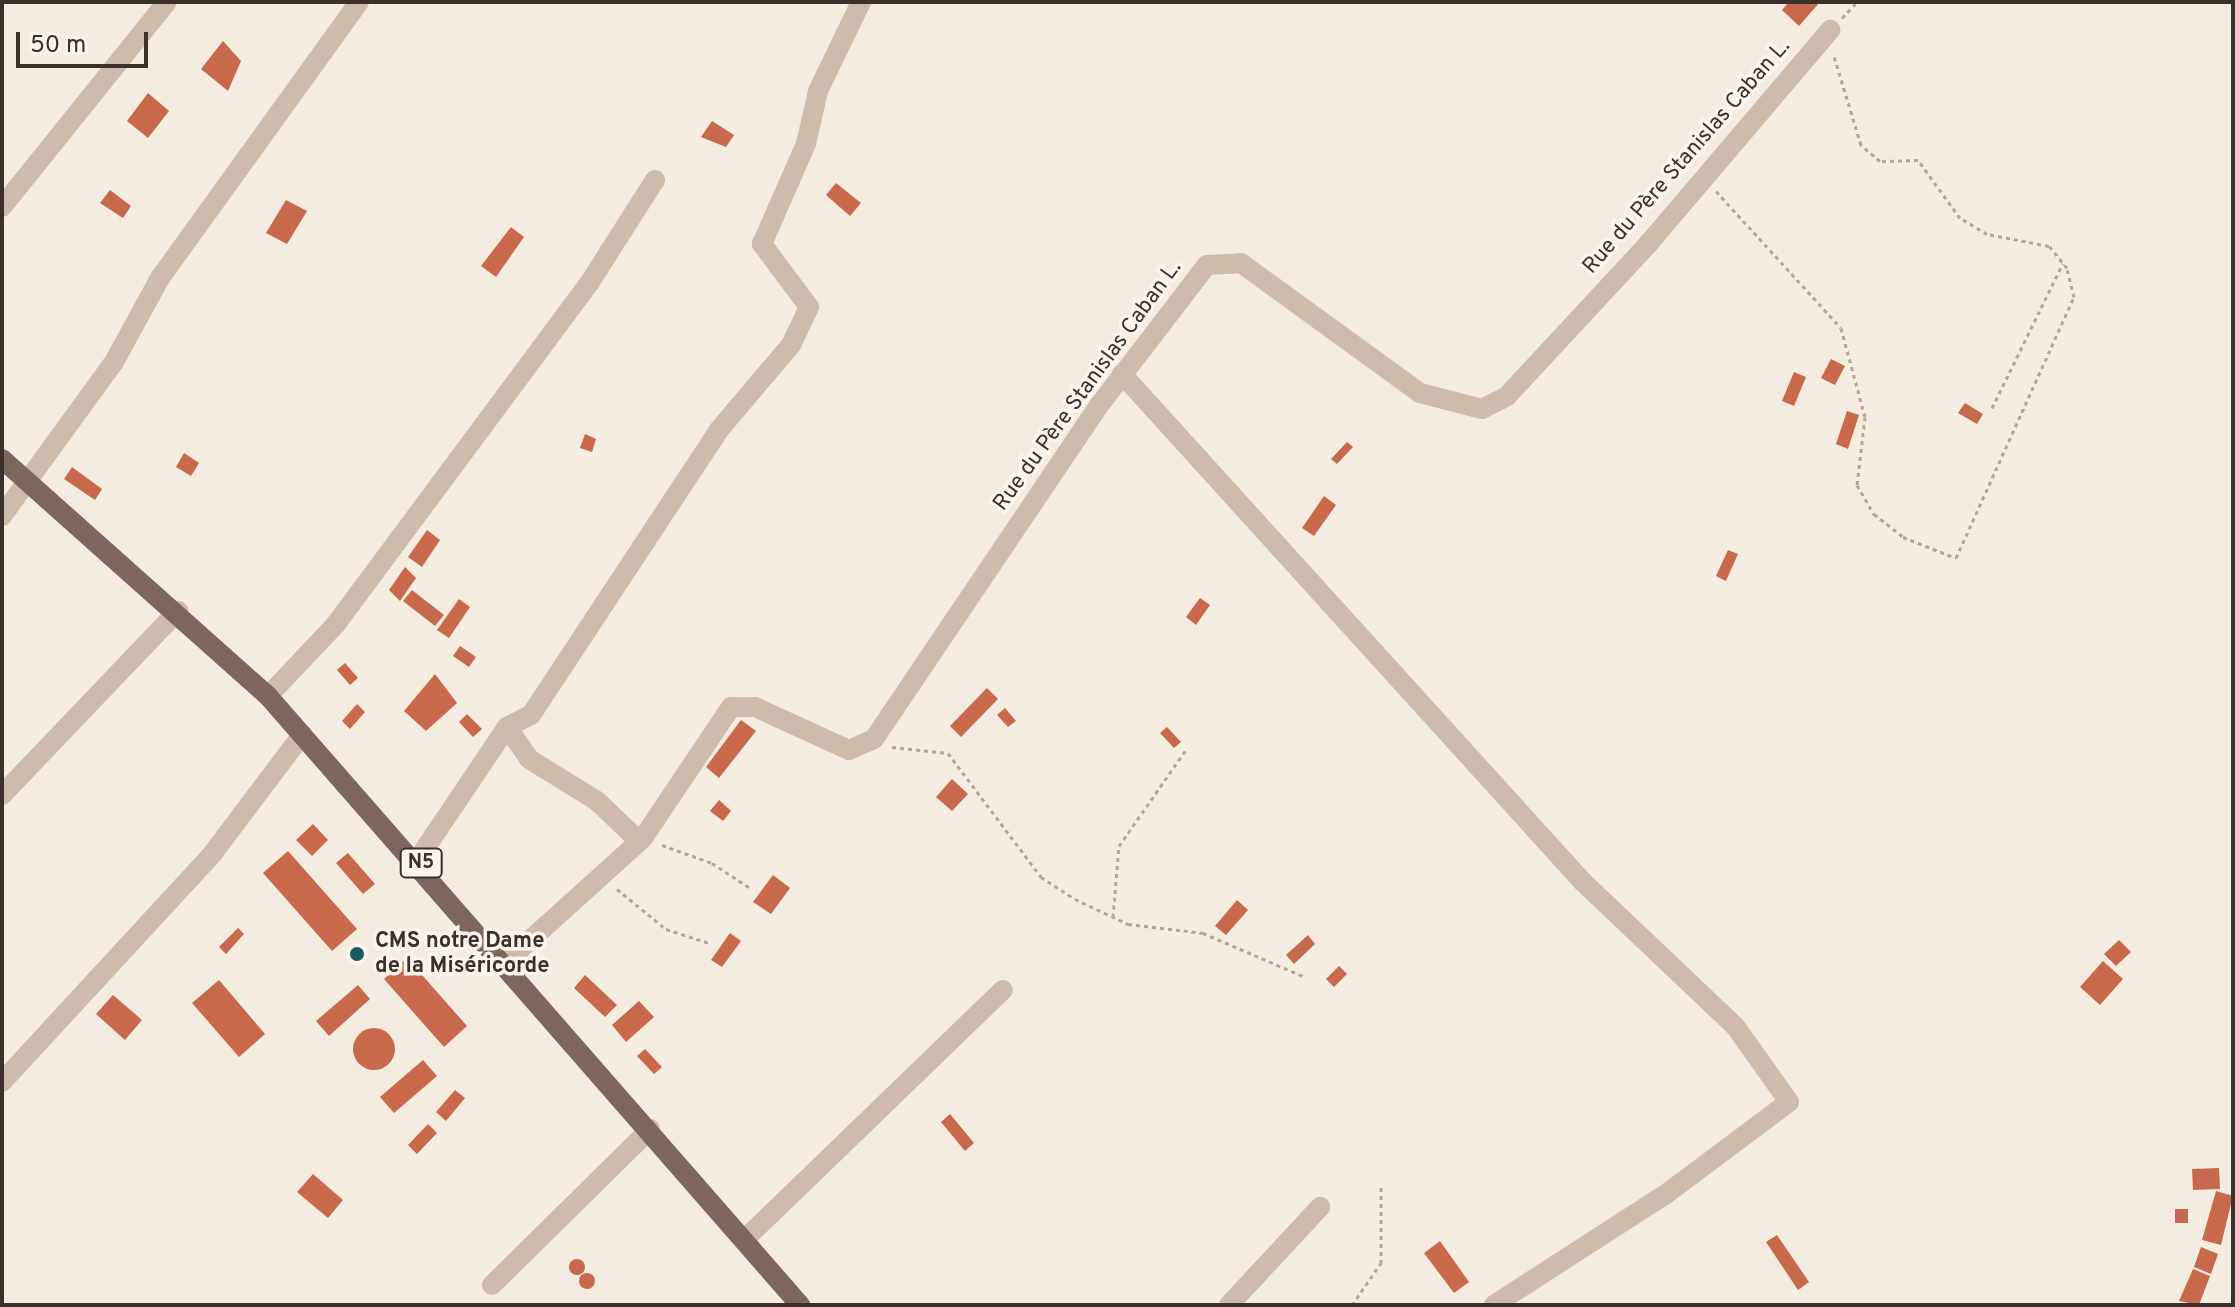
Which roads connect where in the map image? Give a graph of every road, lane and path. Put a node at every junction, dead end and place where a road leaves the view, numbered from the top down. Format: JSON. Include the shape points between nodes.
{"nodes":[{"id":1,"x":167,"y":2,"type":"edge"},
{"id":2,"x":359,"y":2,"type":"edge"},
{"id":3,"x":861,"y":2,"type":"edge"},
{"id":4,"x":1830,"y":30,"type":"joint"},
{"id":5,"x":1704,"y":175,"type":"junction"},
{"id":6,"x":655,"y":180,"type":"dead end"},
{"id":7,"x":2,"y":207,"type":"edge"},
{"id":8,"x":2063,"y":263,"type":"junction"},
{"id":9,"x":1122,"y":374,"type":"junction"},
{"id":10,"x":1992,"y":408,"type":"dead end"},
{"id":11,"x":2,"y":459,"type":"edge"},
{"id":12,"x":27,"y":482,"type":"junction"},
{"id":13,"x":2,"y":516,"type":"edge"},
{"id":14,"x":178,"y":611,"type":"junction"},
{"id":15,"x":268,"y":696,"type":"junction"},
{"id":16,"x":507,"y":727,"type":"junction"},
{"id":17,"x":302,"y":735,"type":"junction"},
{"id":18,"x":874,"y":739,"type":"junction"},
{"id":19,"x":1185,"y":751,"type":"dead end"},
{"id":20,"x":2,"y":795,"type":"edge"},
{"id":21,"x":641,"y":840,"type":"junction"},
{"id":22,"x":418,"y":859,"type":"junction"},
{"id":23,"x":602,"y":876,"type":"junction"},
{"id":24,"x":750,"y":888,"type":"dead end"},
{"id":25,"x":1113,"y":917,"type":"junction"},
{"id":26,"x":709,"y":943,"type":"dead end"},
{"id":27,"x":507,"y":961,"type":"junction"},
{"id":28,"x":1303,"y":976,"type":"dead end"},
{"id":29,"x":1003,"y":990,"type":"dead end"},
{"id":30,"x":2,"y":1082,"type":"edge"},
{"id":31,"x":650,"y":1129,"type":"junction"},
{"id":32,"x":1381,"y":1185,"type":"dead end"},
{"id":33,"x":1320,"y":1207,"type":"dead end"},
{"id":34,"x":746,"y":1238,"type":"junction"},
{"id":35,"x":492,"y":1285,"type":"dead end"},
{"id":36,"x":800,"y":1305,"type":"edge"},
{"id":37,"x":1229,"y":1305,"type":"edge"},
{"id":38,"x":1352,"y":1305,"type":"edge"},
{"id":39,"x":1494,"y":1305,"type":"edge"}],
"edges":[{"from":1,"to":7,"type":"street"},
{"from":2,"to":12,"type":"street","via":[[160,278],[114,362]]},
{"from":3,"to":16,"type":"street","via":[[818,91],[806,144],[762,244],[809,307],[791,345],[677,489],[531,715]]},
{"from":4,"to":5,"type":"street","name":"Rue du Père Stanislas Caban L."},
{"from":4,"to":8,"type":"path","via":[[1861,145],[1880,161],[1918,160],[1960,218],[1987,234],[2049,246]]},
{"from":5,"to":8,"type":"path","via":[[1766,253],[1826,304],[1841,328],[1865,417],[1857,485],[1874,514],[1903,537],[1956,558],[2074,297]]},
{"from":5,"to":9,"type":"street","name":"Rue du Père Stanislas Caban L.","via":[[1507,396],[1482,409],[1420,393],[1231,261],[1200,271]]},
{"from":6,"to":15,"type":"street","via":[[590,282],[336,624]]},
{"from":8,"to":10,"type":"path"},
{"from":9,"to":18,"type":"street","name":"Rue du Père Stanislas Caban L."},
{"from":9,"to":39,"type":"street","via":[[1582,881],[1735,1026],[1789,1102],[1666,1194]]},
{"from":11,"to":12,"type":"main road","name":"N5","number":"N5"},
{"from":12,"to":13,"type":"street"},
{"from":12,"to":14,"type":"main road","name":"N5","number":"N5"},
{"from":14,"to":15,"type":"main road","name":"N5","number":"N5"},
{"from":14,"to":20,"type":"street"},
{"from":15,"to":17,"type":"main road","name":"N5","number":"N5"},
{"from":16,"to":21,"type":"street","via":[[529,759],[597,801]]},
{"from":16,"to":22,"type":"street"},
{"from":17,"to":22,"type":"main road","name":"N5","number":"N5"},
{"from":17,"to":30,"type":"street","via":[[213,853]]},
{"from":18,"to":21,"type":"street","via":[[849,750],[755,707],[731,707]]},
{"from":18,"to":25,"type":"path","via":[[903,752],[948,753],[1041,877]]},
{"from":19,"to":25,"type":"path","via":[[1119,846]]},
{"from":21,"to":23,"type":"street"},
{"from":21,"to":24,"type":"path","via":[[705,859]]},
{"from":22,"to":27,"type":"main road","name":"N5","number":"N5"},
{"from":23,"to":26,"type":"path","via":[[666,929]]},
{"from":23,"to":27,"type":"street"},
{"from":25,"to":28,"type":"path","via":[[1203,933]]},
{"from":27,"to":31,"type":"main road","name":"N5","number":"N5"},
{"from":29,"to":34,"type":"street"},
{"from":31,"to":34,"type":"main road","name":"N5","number":"N5"},
{"from":31,"to":35,"type":"street"},
{"from":32,"to":38,"type":"path","via":[[1381,1263]]},
{"from":33,"to":37,"type":"street"},
{"from":34,"to":36,"type":"main road","name":"N5","number":"N5"}]}
